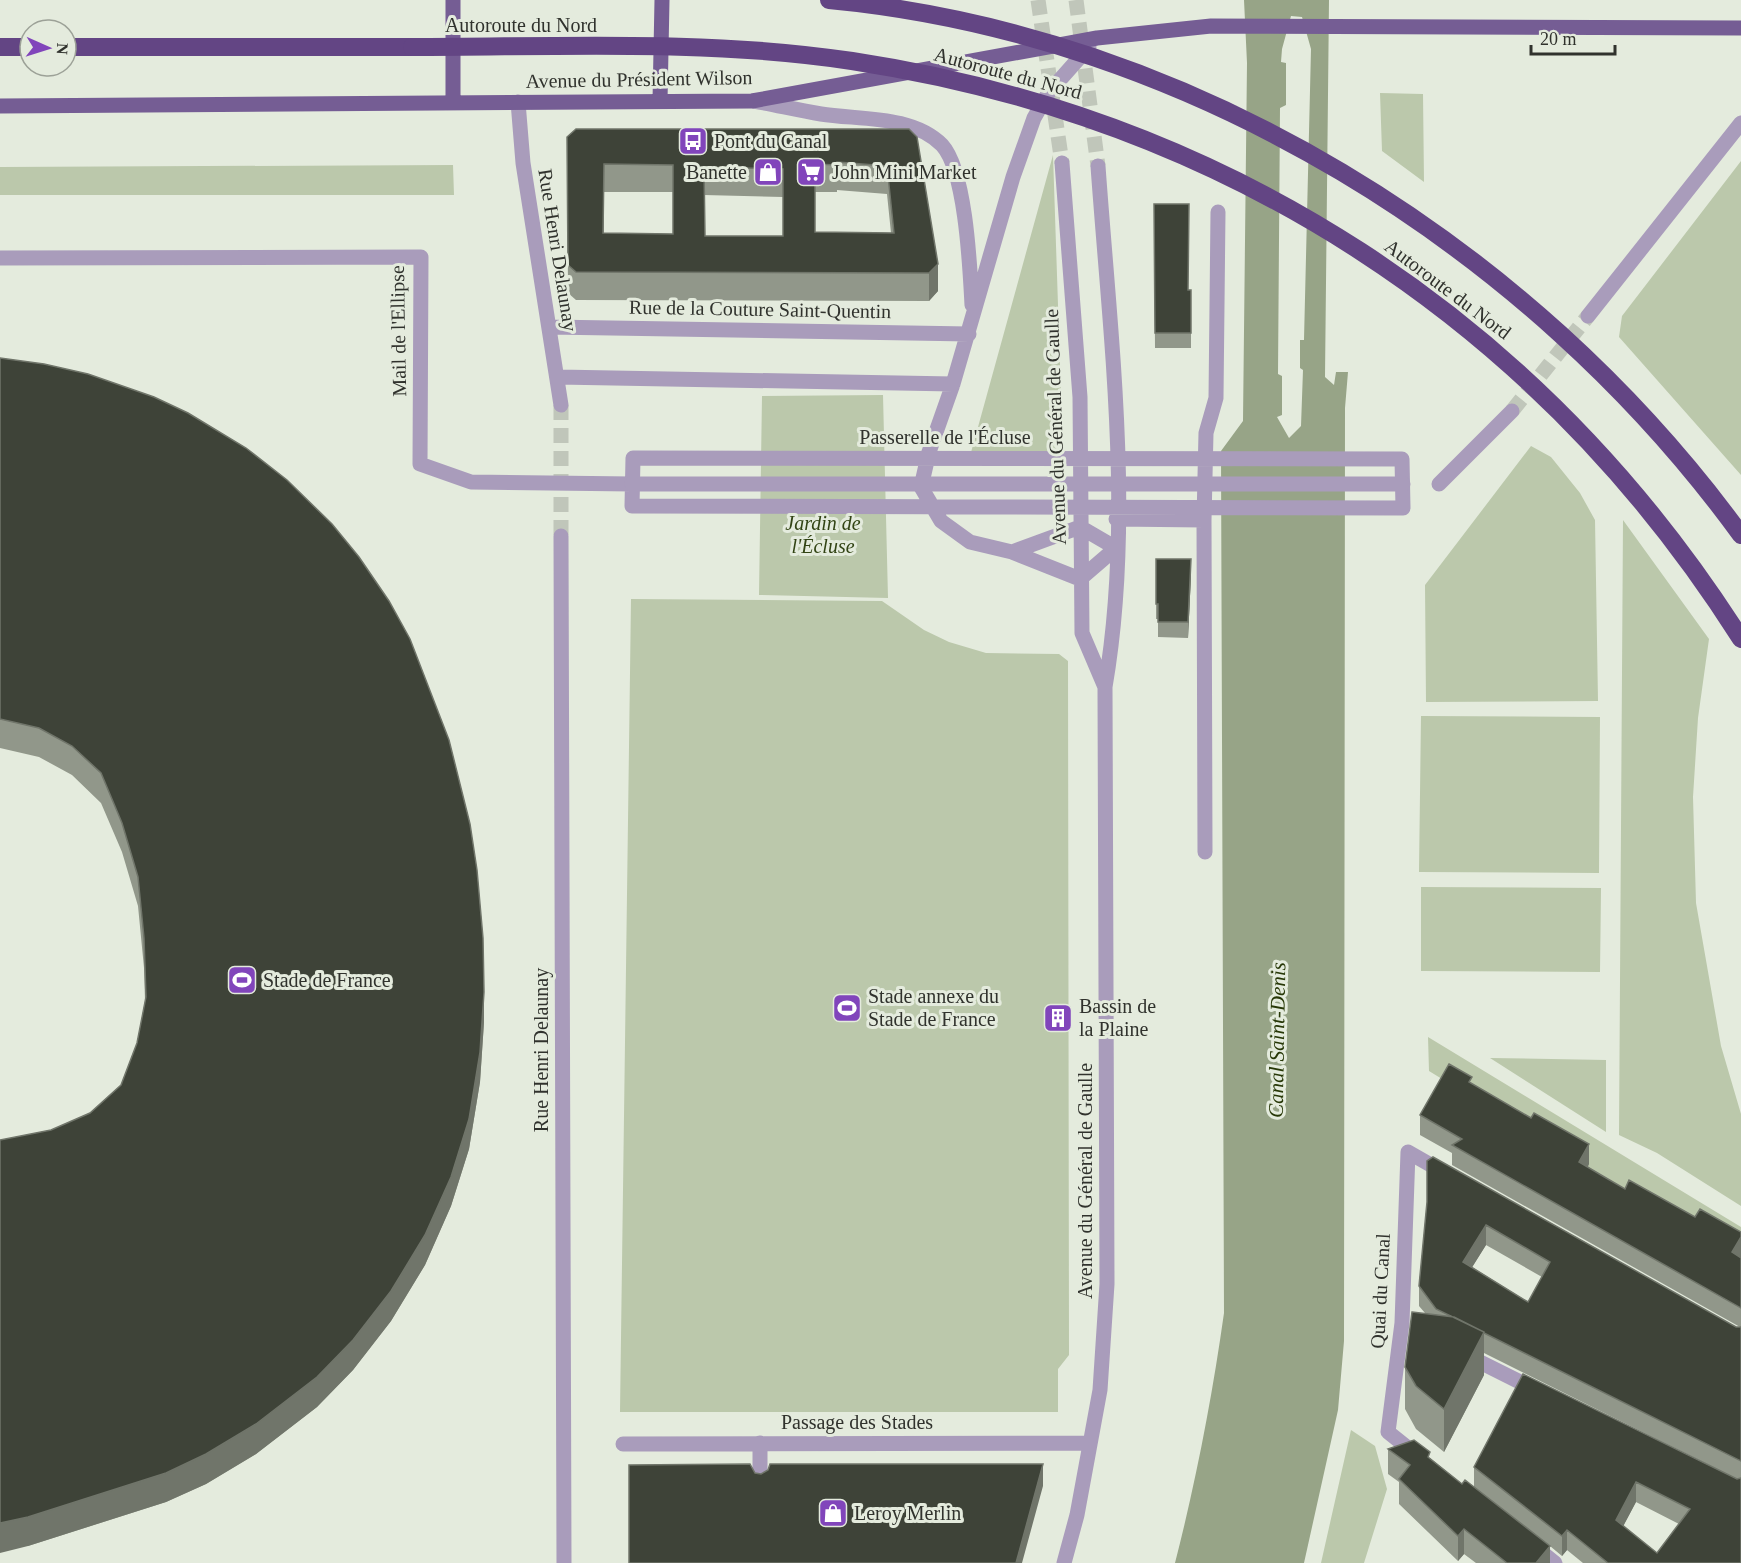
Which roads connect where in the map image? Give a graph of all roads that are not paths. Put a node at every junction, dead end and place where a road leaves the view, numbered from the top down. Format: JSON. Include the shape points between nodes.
{"nodes":[{"id":1,"x":453,"y":0,"type":"edge"},
{"id":2,"x":662,"y":0,"type":"edge"},
{"id":3,"x":829,"y":0,"type":"edge"},
{"id":4,"x":1741,"y":28,"type":"edge"},
{"id":5,"x":1097,"y":38,"type":"junction"},
{"id":6,"x":0,"y":47,"type":"edge"},
{"id":7,"x":18,"y":47,"type":"edge"},
{"id":8,"x":78,"y":47,"type":"edge"},
{"id":9,"x":660,"y":101,"type":"junction"},
{"id":10,"x":752,"y":101,"type":"junction"},
{"id":11,"x":453,"y":102,"type":"junction"},
{"id":12,"x":518,"y":102,"type":"junction"},
{"id":13,"x":0,"y":106,"type":"edge"},
{"id":14,"x":1741,"y":123,"type":"edge"},
{"id":15,"x":1062,"y":162,"type":"tunnel mouth"},
{"id":16,"x":1098,"y":166,"type":"tunnel mouth"},
{"id":17,"x":1218,"y":212,"type":"dead end"},
{"id":18,"x":0,"y":258,"type":"edge"},
{"id":19,"x":1588,"y":316,"type":"tunnel mouth"},
{"id":20,"x":550,"y":327,"type":"junction"},
{"id":21,"x":970,"y":327,"type":"junction"},
{"id":22,"x":558,"y":377,"type":"junction"},
{"id":23,"x":953,"y":384,"type":"junction"},
{"id":24,"x":561,"y":405,"type":"tunnel mouth"},
{"id":25,"x":1512,"y":411,"type":"tunnel mouth"},
{"id":26,"x":632,"y":484,"type":"junction"},
{"id":27,"x":1402,"y":484,"type":"junction"},
{"id":28,"x":1439,"y":484,"type":"dead end"},
{"id":29,"x":1116,"y":519,"type":"junction"},
{"id":30,"x":1204,"y":520,"type":"junction"},
{"id":31,"x":1080,"y":527,"type":"junction"},
{"id":32,"x":1741,"y":535,"type":"edge"},
{"id":33,"x":561,"y":536,"type":"tunnel mouth"},
{"id":34,"x":1116,"y":548,"type":"junction"},
{"id":35,"x":1012,"y":552,"type":"junction"},
{"id":36,"x":1080,"y":579,"type":"junction"},
{"id":37,"x":1741,"y":639,"type":"edge"},
{"id":38,"x":1105,"y":687,"type":"junction"},
{"id":39,"x":1205,"y":852,"type":"dead end"},
{"id":40,"x":1460,"y":1181,"type":"edge"},
{"id":41,"x":1455,"y":1349,"type":"edge"},
{"id":42,"x":1550,"y":1396,"type":"edge"},
{"id":43,"x":760,"y":1443,"type":"junction"},
{"id":44,"x":1090,"y":1443,"type":"junction"},
{"id":45,"x":624,"y":1444,"type":"dead end"},
{"id":46,"x":1434,"y":1468,"type":"edge"},
{"id":47,"x":760,"y":1487,"type":"edge"},
{"id":48,"x":1518,"y":1534,"type":"edge"},
{"id":49,"x":564,"y":1563,"type":"edge"},
{"id":50,"x":1064,"y":1563,"type":"edge"},
{"id":51,"x":1555,"y":1563,"type":"edge"}],
"edges":[{"from":1,"to":11,"type":"main road"},
{"from":2,"to":9,"type":"main road"},
{"from":3,"to":32,"type":"highway","name":"Autoroute du Nord","bridge":true,"via":[[947,19],[1053,46],[1160,83],[1311,154],[1448,241],[1577,347],[1688,466]]},
{"from":4,"to":5,"type":"main road","name":"Avenue du Président Wilson","via":[[1211,26]]},
{"from":5,"to":10,"type":"main road","name":"Avenue du Président Wilson"},
{"from":5,"to":21,"type":"street","via":[[1049,92],[1034,118]]},
{"from":6,"to":7,"type":"highway"},
{"from":8,"to":37,"type":"highway","name":"Autoroute du Nord","bridge":true,"via":[[694,49],[848,61],[926,74],[1017,96],[1122,130],[1188,157],[1353,246],[1490,348],[1541,393],[1622,476],[1711,592]]},
{"from":9,"to":10,"type":"main road","name":"Avenue du Président Wilson"},
{"from":9,"to":12,"type":"main road","name":"Avenue du Président Wilson"},
{"from":10,"to":21,"type":"street","via":[[890,122],[924,131],[942,146],[955,171],[970,255]]},
{"from":11,"to":12,"type":"main road","name":"Avenue du Président Wilson"},
{"from":11,"to":13,"type":"main road","name":"Avenue du Président Wilson"},
{"from":12,"to":20,"type":"street","name":"Rue Henri Delaunay","via":[[523,163]]},
{"from":14,"to":19,"type":"street"},
{"from":15,"to":31,"type":"street","name":"Avenue du Général de Gaulle","via":[[1080,397]]},
{"from":16,"to":29,"type":"street","name":"Avenue du Général de Gaulle","via":[[1117,443]]},
{"from":17,"to":30,"type":"street","via":[[1216,398],[1206,433]]},
{"from":18,"to":26,"type":"street","name":"Mail de l'Ellipse","via":[[421,256],[420,464],[471,483]]},
{"from":20,"to":21,"type":"street","name":"Rue de la Couture Saint-Quentin"},
{"from":20,"to":22,"type":"street","name":"Rue Henri Delaunay"},
{"from":21,"to":23,"type":"street"},
{"from":22,"to":23,"type":"street"},
{"from":22,"to":24,"type":"street","name":"Rue Henri Delaunay"},
{"from":23,"to":35,"type":"street","via":[[921,487],[941,521],[970,542]]},
{"from":25,"to":28,"type":"street"},
{"from":26,"to":27,"type":"street","bridge":true},
{"from":26,"to":27,"type":"street","name":"Passerelle de l'Écluse","via":[[632,506],[1403,508]]},
{"from":26,"to":27,"type":"street","name":"Passerelle de l'Écluse","via":[[633,458],[775,458],[1402,459]]},
{"from":29,"to":30,"type":"street"},
{"from":29,"to":34,"type":"street","name":"Avenue du Général de Gaulle"},
{"from":30,"to":39,"type":"street"},
{"from":31,"to":34,"type":"street"},
{"from":31,"to":35,"type":"street"},
{"from":31,"to":36,"type":"street","name":"Avenue du Général de Gaulle"},
{"from":33,"to":49,"type":"street","name":"Rue Henri Delaunay"},
{"from":34,"to":36,"type":"street"},
{"from":34,"to":38,"type":"street","name":"Avenue du Général de Gaulle","via":[[1115,627]]},
{"from":35,"to":36,"type":"street"},
{"from":36,"to":38,"type":"street","name":"Avenue du Général de Gaulle","via":[[1082,633]]},
{"from":38,"to":44,"type":"street","name":"Avenue du Général de Gaulle","via":[[1107,1284],[1100,1390]]},
{"from":40,"to":46,"type":"street","name":"Quai du Canal","via":[[1408,1152],[1407,1326],[1388,1432]]},
{"from":41,"to":42,"type":"street"},
{"from":43,"to":44,"type":"street","name":"Passage des Stades"},
{"from":43,"to":45,"type":"street","name":"Passage des Stades"},
{"from":43,"to":47,"type":"street"},
{"from":44,"to":50,"type":"street","name":"Avenue du Général de Gaulle"},
{"from":48,"to":51,"type":"street"}]}
